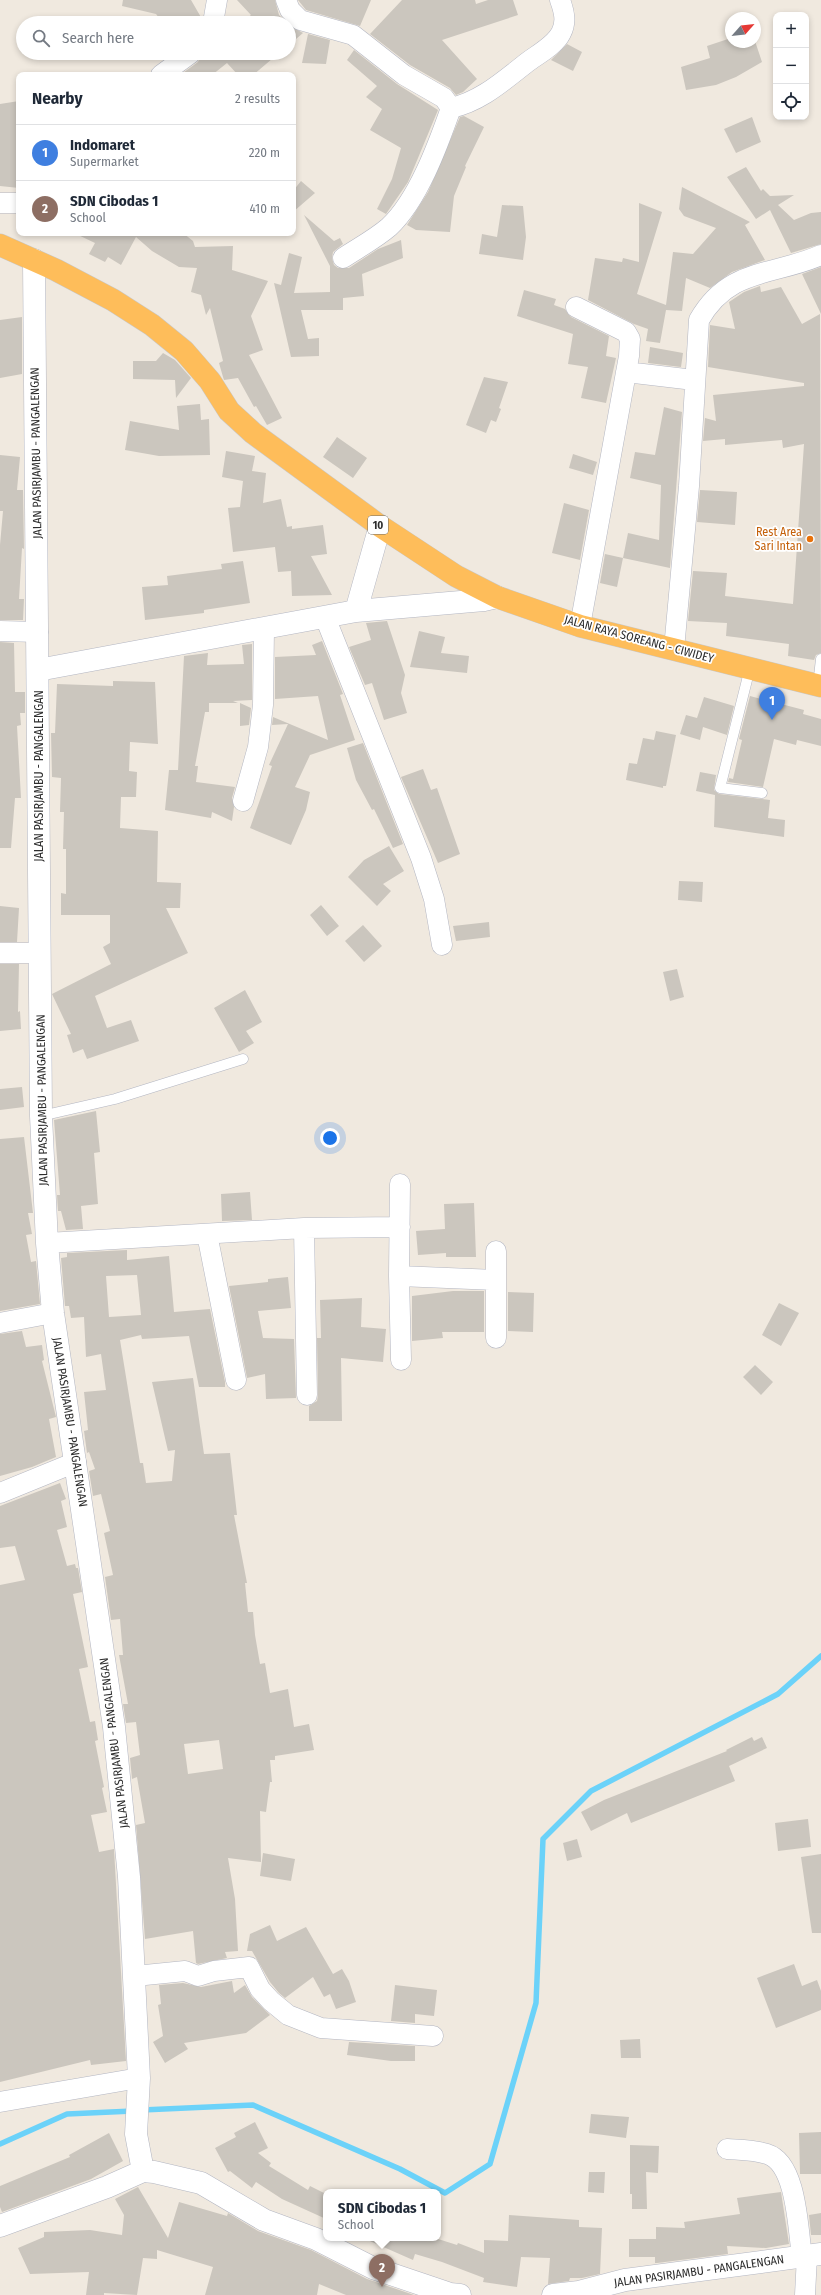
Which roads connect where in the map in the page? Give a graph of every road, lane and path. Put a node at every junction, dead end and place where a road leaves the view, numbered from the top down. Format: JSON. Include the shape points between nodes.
{"nodes":[{"id":1,"x":218,"y":0,"type":"edge"},
{"id":2,"x":286,"y":0,"type":"edge"},
{"id":3,"x":560,"y":0,"type":"edge"},
{"id":4,"x":215,"y":16,"type":"edge"},
{"id":5,"x":181,"y":60,"type":"edge"},
{"id":6,"x":165,"y":72,"type":"edge"},
{"id":7,"x":451,"y":108,"type":"junction"},
{"id":8,"x":0,"y":203,"type":"edge"},
{"id":9,"x":16,"y":203,"type":"edge"},
{"id":10,"x":0,"y":245,"type":"edge"},
{"id":11,"x":821,"y":255,"type":"edge"},
{"id":12,"x":343,"y":258,"type":"dead end"},
{"id":13,"x":34,"y":260,"type":"junction"},
{"id":14,"x":576,"y":307,"type":"dead end"},
{"id":15,"x":626,"y":372,"type":"junction"},
{"id":16,"x":694,"y":380,"type":"junction"},
{"id":17,"x":380,"y":526,"type":"junction"},
{"id":18,"x":497,"y":596,"type":"junction"},
{"id":19,"x":356,"y":611,"type":"junction"},
{"id":20,"x":325,"y":617,"type":"junction"},
{"id":21,"x":580,"y":626,"type":"junction"},
{"id":22,"x":264,"y":629,"type":"junction"},
{"id":23,"x":0,"y":631,"type":"edge"},
{"id":24,"x":38,"y":632,"type":"junction"},
{"id":25,"x":674,"y":649,"type":"junction"},
{"id":26,"x":821,"y":659,"type":"edge"},
{"id":27,"x":750,"y":668,"type":"junction"},
{"id":28,"x":38,"y":670,"type":"junction"},
{"id":29,"x":819,"y":686,"type":"edge"},
{"id":30,"x":762,"y":793,"type":"dead end"},
{"id":31,"x":243,"y":801,"type":"dead end"},
{"id":32,"x":442,"y":945,"type":"dead end"},
{"id":33,"x":0,"y":953,"type":"edge"},
{"id":34,"x":40,"y":953,"type":"junction"},
{"id":35,"x":243,"y":1059,"type":"dead end"},
{"id":36,"x":41,"y":1116,"type":"junction"},
{"id":37,"x":400,"y":1184,"type":"dead end"},
{"id":38,"x":400,"y":1226,"type":"junction"},
{"id":39,"x":304,"y":1228,"type":"junction"},
{"id":40,"x":207,"y":1234,"type":"junction"},
{"id":41,"x":47,"y":1243,"type":"junction"},
{"id":42,"x":496,"y":1251,"type":"dead end"},
{"id":43,"x":399,"y":1276,"type":"junction"},
{"id":44,"x":496,"y":1280,"type":"junction"},
{"id":45,"x":53,"y":1313,"type":"junction"},
{"id":46,"x":0,"y":1323,"type":"edge"},
{"id":47,"x":496,"y":1338,"type":"dead end"},
{"id":48,"x":401,"y":1360,"type":"dead end"},
{"id":49,"x":236,"y":1380,"type":"dead end"},
{"id":50,"x":307,"y":1395,"type":"dead end"},
{"id":51,"x":76,"y":1462,"type":"junction"},
{"id":52,"x":0,"y":1493,"type":"edge"},
{"id":53,"x":135,"y":1976,"type":"junction"},
{"id":54,"x":433,"y":2036,"type":"dead end"},
{"id":55,"x":138,"y":2083,"type":"junction"},
{"id":56,"x":0,"y":2102,"type":"edge"},
{"id":57,"x":727,"y":2149,"type":"dead end"},
{"id":58,"x":143,"y":2171,"type":"junction"},
{"id":59,"x":0,"y":2226,"type":"edge"},
{"id":60,"x":810,"y":2256,"type":"edge"},
{"id":61,"x":460,"y":2295,"type":"edge"},
{"id":62,"x":553,"y":2295,"type":"edge"},
{"id":63,"x":805,"y":2295,"type":"edge"}],
"edges":[{"from":1,"to":4,"type":"street"},
{"from":2,"to":7,"type":"street","via":[[290,10],[300,20],[353,35],[393,67],[444,98]]},
{"from":3,"to":7,"type":"street","via":[[564,23],[555,40],[509,78],[482,95]]},
{"from":5,"to":6,"type":"street"},
{"from":7,"to":12,"type":"street","via":[[422,177],[400,215],[388,228]]},
{"from":8,"to":9,"type":"street"},
{"from":10,"to":13,"type":"highway","name":"JALAN RAYA SOREANG - CIWIDEY","number":"10"},
{"from":11,"to":16,"type":"street","via":[[742,279],[708,306],[699,320]]},
{"from":13,"to":17,"type":"highway","name":"JALAN RAYA SOREANG - CIWIDEY","number":"10","via":[[113,300],[152,325],[184,351],[210,381],[229,411],[275,449]]},
{"from":13,"to":24,"type":"main road","name":"JALAN PASIRJAMBU - PANGALENGAN"},
{"from":14,"to":15,"type":"street","via":[[626,332],[630,339]]},
{"from":15,"to":16,"type":"street"},
{"from":15,"to":21,"type":"street"},
{"from":16,"to":25,"type":"street","via":[[689,486]]},
{"from":17,"to":18,"type":"highway","name":"JALAN RAYA SOREANG - CIWIDEY","number":"10","via":[[456,576]]},
{"from":17,"to":19,"type":"main road"},
{"from":18,"to":19,"type":"main road","via":[[484,600]]},
{"from":18,"to":21,"type":"highway","name":"JALAN RAYA SOREANG - CIWIDEY","number":"10"},
{"from":19,"to":20,"type":"main road"},
{"from":20,"to":22,"type":"main road"},
{"from":20,"to":32,"type":"street","via":[[421,858],[434,899]]},
{"from":21,"to":25,"type":"highway","name":"JALAN RAYA SOREANG - CIWIDEY","number":"10"},
{"from":22,"to":28,"type":"main road"},
{"from":22,"to":31,"type":"street","via":[[263,705],[258,747]]},
{"from":23,"to":24,"type":"street"},
{"from":24,"to":28,"type":"main road","name":"JALAN PASIRJAMBU - PANGALENGAN"},
{"from":25,"to":27,"type":"highway","name":"JALAN RAYA SOREANG - CIWIDEY","number":"10"},
{"from":26,"to":29,"type":"lane"},
{"from":27,"to":29,"type":"highway","name":"JALAN RAYA SOREANG - CIWIDEY","number":"10"},
{"from":27,"to":30,"type":"lane","via":[[720,788]]},
{"from":28,"to":34,"type":"main road","name":"JALAN PASIRJAMBU - PANGALENGAN"},
{"from":33,"to":34,"type":"street"},
{"from":34,"to":36,"type":"main road","name":"JALAN PASIRJAMBU - PANGALENGAN"},
{"from":35,"to":36,"type":"lane","via":[[115,1099]]},
{"from":36,"to":41,"type":"main road","name":"JALAN PASIRJAMBU - PANGALENGAN"},
{"from":37,"to":38,"type":"street"},
{"from":38,"to":39,"type":"street"},
{"from":38,"to":43,"type":"street"},
{"from":39,"to":40,"type":"street"},
{"from":39,"to":50,"type":"street"},
{"from":40,"to":41,"type":"street"},
{"from":40,"to":49,"type":"street"},
{"from":41,"to":45,"type":"main road","name":"JALAN PASIRJAMBU - PANGALENGAN"},
{"from":42,"to":44,"type":"street"},
{"from":43,"to":44,"type":"street"},
{"from":43,"to":48,"type":"street"},
{"from":44,"to":47,"type":"street"},
{"from":45,"to":46,"type":"street"},
{"from":45,"to":51,"type":"main road","name":"JALAN PASIRJAMBU - PANGALENGAN"},
{"from":51,"to":52,"type":"street"},
{"from":51,"to":53,"type":"main road","name":"JALAN PASIRJAMBU - PANGALENGAN","via":[[114,1727],[129,1877]]},
{"from":53,"to":54,"type":"street","via":[[185,1971],[198,1976],[214,1971],[249,1967],[260,1989],[270,2001],[288,2015],[321,2028]]},
{"from":53,"to":55,"type":"main road","name":"JALAN PASIRJAMBU - PANGALENGAN"},
{"from":55,"to":56,"type":"street"},
{"from":55,"to":58,"type":"main road","name":"JALAN PASIRJAMBU - PANGALENGAN","via":[[136,2134]]},
{"from":57,"to":60,"type":"street","via":[[767,2154],[780,2161],[791,2183]]},
{"from":58,"to":59,"type":"main road","via":[[108,2187]]},
{"from":58,"to":61,"type":"main road","via":[[202,2183],[264,2220],[316,2239],[373,2268],[450,2294]]},
{"from":60,"to":62,"type":"main road","name":"JALAN PASIRJAMBU - PANGALENGAN","via":[[625,2280],[579,2292]]},
{"from":60,"to":63,"type":"street"}]}
